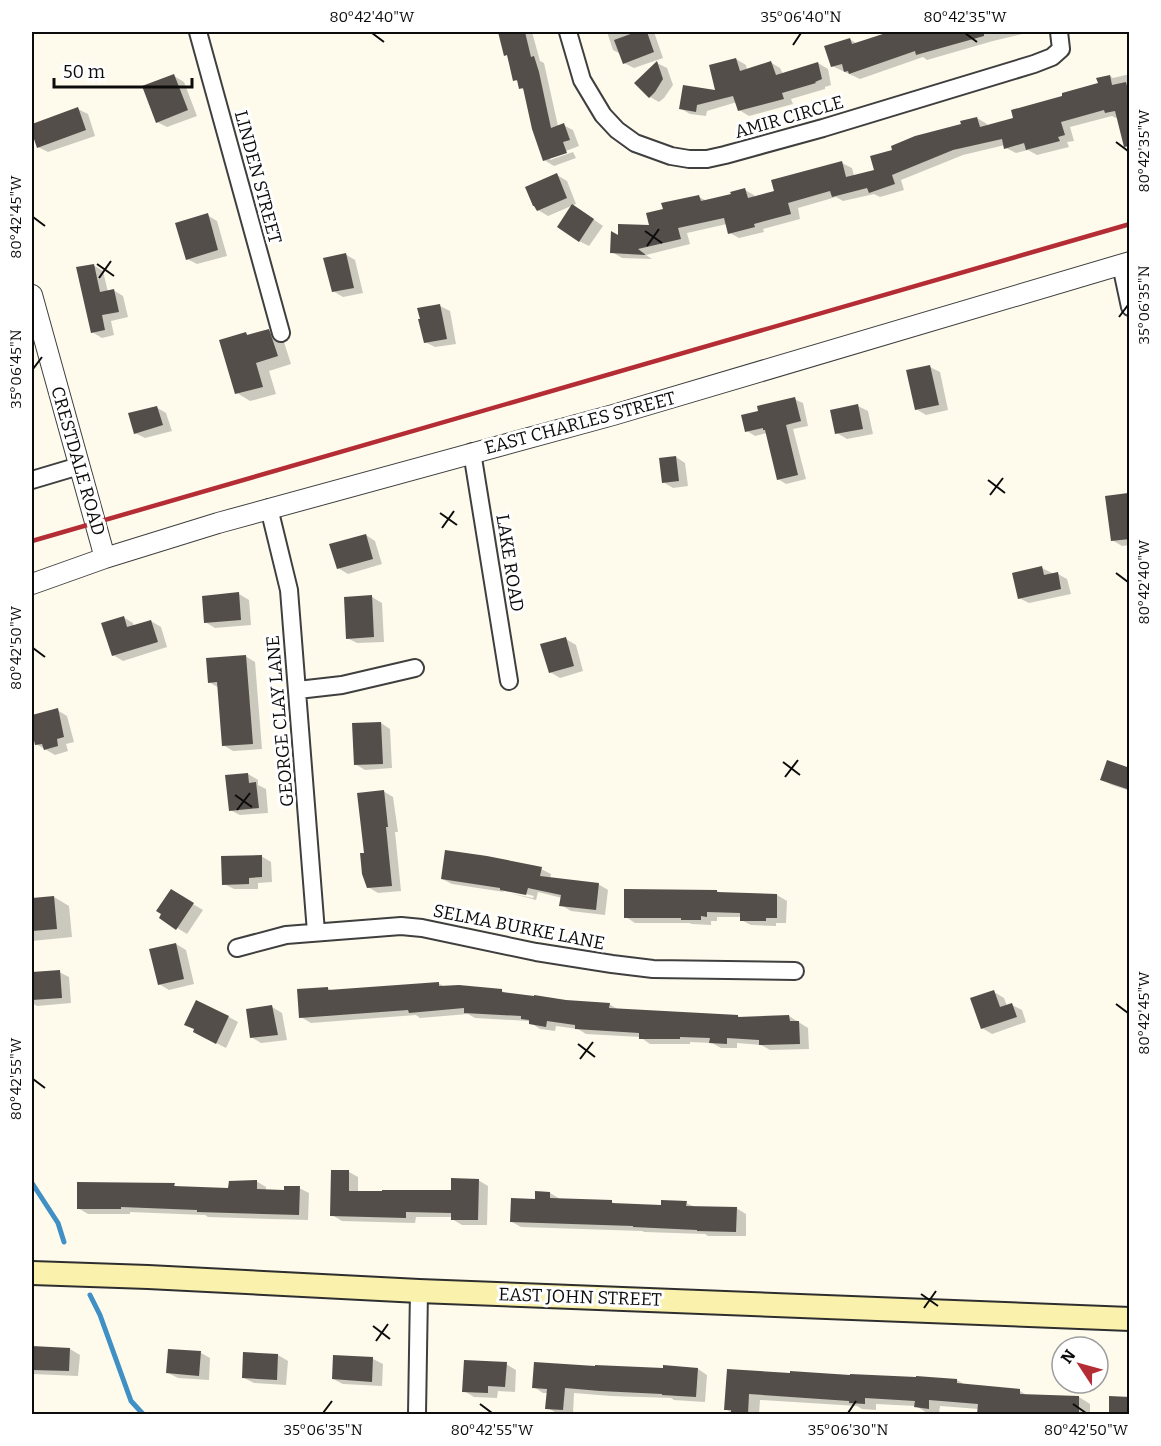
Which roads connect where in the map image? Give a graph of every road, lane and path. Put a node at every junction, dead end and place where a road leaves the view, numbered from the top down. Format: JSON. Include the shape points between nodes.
{"nodes":[{"id":1,"x":198,"y":32,"type":"edge"},
{"id":2,"x":568,"y":32,"type":"edge"},
{"id":3,"x":1059,"y":32,"type":"edge"},
{"id":4,"x":1125,"y":264,"type":"edge"},
{"id":5,"x":32,"y":295,"type":"edge"},
{"id":6,"x":1130,"y":307,"type":"edge"},
{"id":7,"x":281,"y":333,"type":"dead end"},
{"id":8,"x":472,"y":452,"type":"junction"},
{"id":9,"x":79,"y":466,"type":"junction"},
{"id":10,"x":32,"y":480,"type":"edge"},
{"id":11,"x":269,"y":508,"type":"junction"},
{"id":12,"x":105,"y":558,"type":"junction"},
{"id":13,"x":32,"y":584,"type":"edge"},
{"id":14,"x":415,"y":668,"type":"dead end"},
{"id":15,"x":509,"y":681,"type":"dead end"},
{"id":16,"x":298,"y":690,"type":"junction"},
{"id":17,"x":316,"y":932,"type":"junction"},
{"id":18,"x":237,"y":948,"type":"dead end"},
{"id":19,"x":795,"y":971,"type":"dead end"},
{"id":20,"x":32,"y":1274,"type":"edge"},
{"id":21,"x":419,"y":1291,"type":"junction"},
{"id":22,"x":1130,"y":1319,"type":"edge"},
{"id":23,"x":417,"y":1414,"type":"edge"}],
"edges":[{"from":1,"to":7,"type":"street","name":"LINDEN STREET"},
{"from":2,"to":3,"type":"street","name":"AMIR CIRCLE","via":[[582,80],[617,130],[635,143],[671,156],[707,159],[1034,64],[1061,49]]},
{"from":4,"to":6,"type":"street"},
{"from":4,"to":8,"type":"street","name":"EAST CHARLES STREET","via":[[613,415]]},
{"from":5,"to":9,"type":"street","name":"CRESTDALE ROAD"},
{"from":8,"to":11,"type":"street","name":"EAST CHARLES STREET"},
{"from":8,"to":15,"type":"street","name":"LAKE ROAD"},
{"from":9,"to":10,"type":"street"},
{"from":9,"to":12,"type":"street","name":"CRESTDALE ROAD"},
{"from":11,"to":12,"type":"street","name":"EAST CHARLES STREET"},
{"from":11,"to":16,"type":"street","name":"GEORGE CLAY LANE","via":[[289,590]]},
{"from":12,"to":13,"type":"street","name":"EAST CHARLES STREET"},
{"from":14,"to":16,"type":"street","via":[[342,685]]},
{"from":16,"to":17,"type":"street","name":"GEORGE CLAY LANE"},
{"from":17,"to":18,"type":"street","name":"SELMA BURKE LANE","via":[[286,935]]},
{"from":17,"to":19,"type":"street","name":"SELMA BURKE LANE","via":[[401,926],[653,969]]},
{"from":20,"to":21,"type":"main road","name":"EAST JOHN STREET"},
{"from":21,"to":22,"type":"main road","name":"EAST JOHN STREET"},
{"from":21,"to":23,"type":"street"}]}
